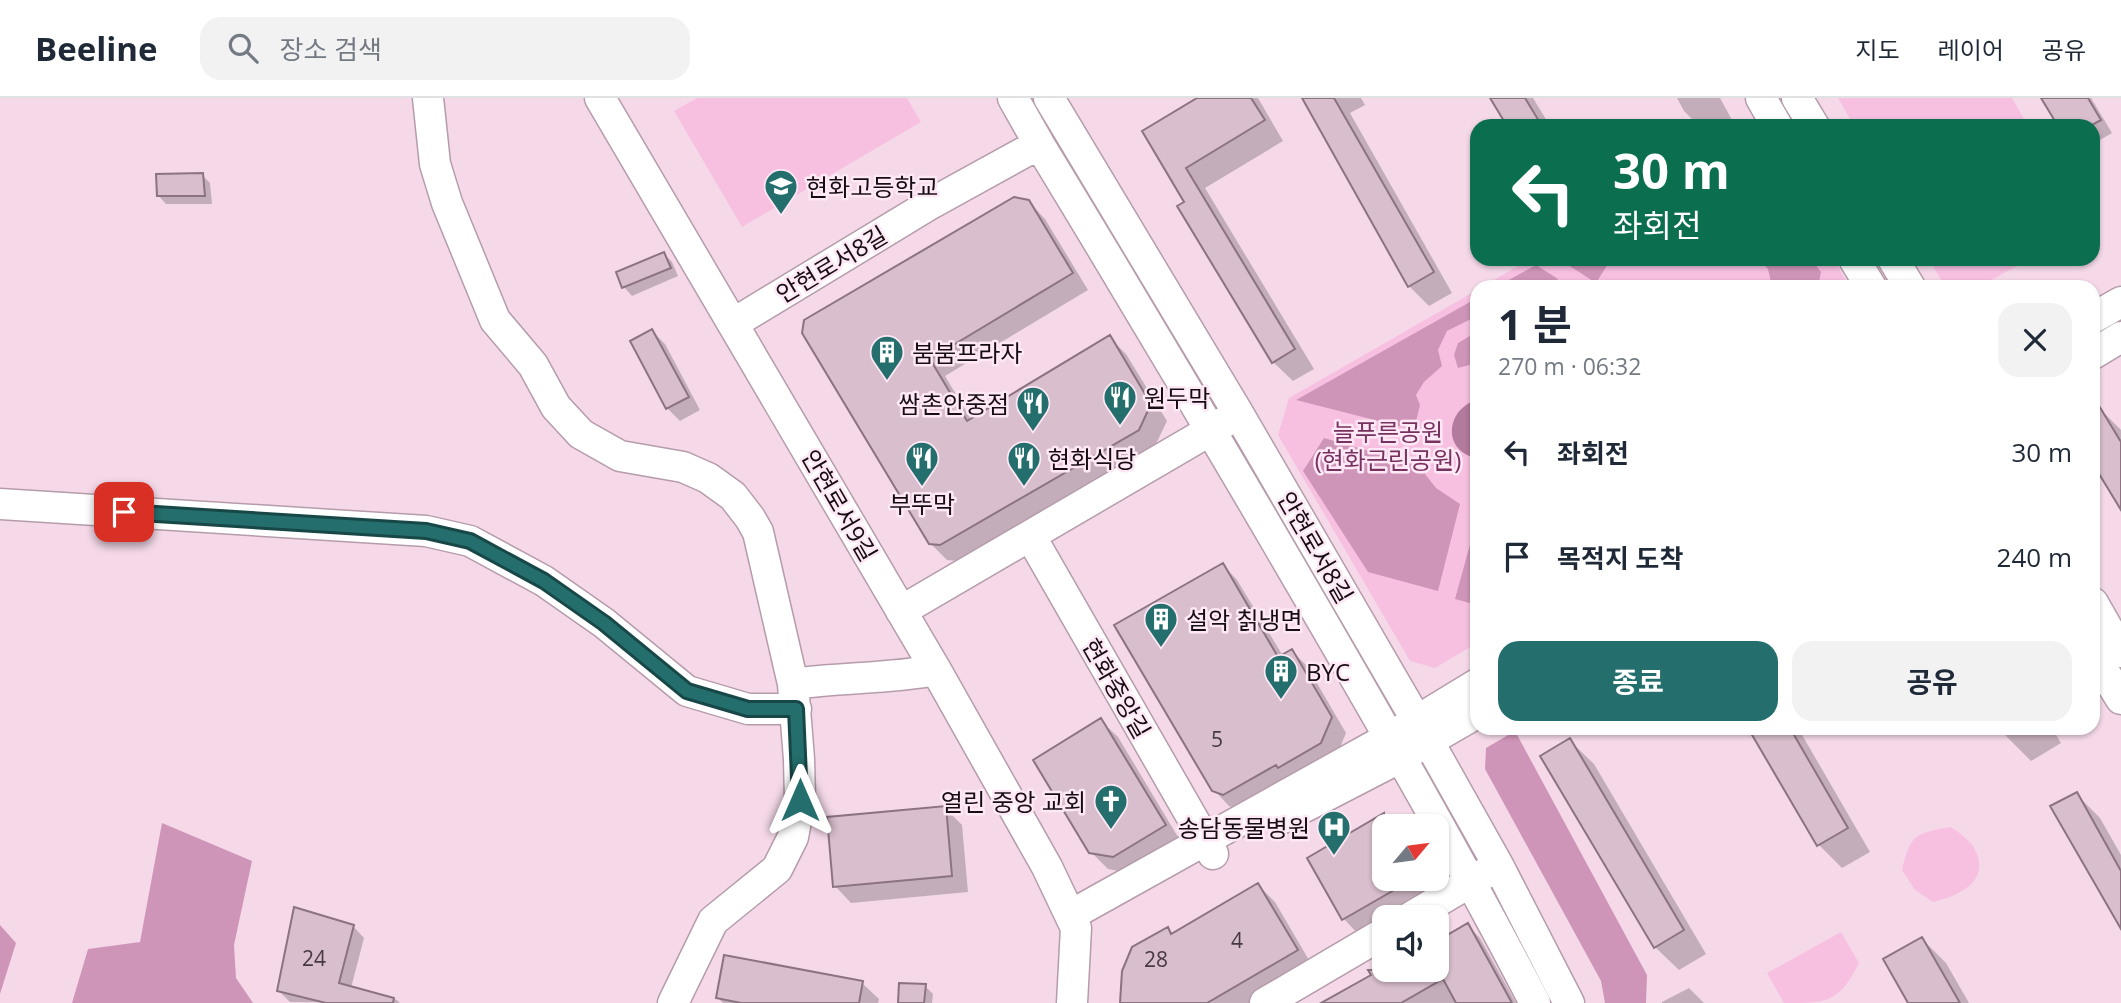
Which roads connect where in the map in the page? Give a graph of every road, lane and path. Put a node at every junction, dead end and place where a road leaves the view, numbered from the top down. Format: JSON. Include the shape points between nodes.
{"nodes":[{"id":1,"x":428,"y":98,"type":"edge"},
{"id":2,"x":600,"y":98,"type":"edge"},
{"id":3,"x":621,"y":98,"type":"edge"},
{"id":4,"x":1013,"y":98,"type":"edge"},
{"id":5,"x":1049,"y":98,"type":"edge"},
{"id":6,"x":1761,"y":98,"type":"edge"},
{"id":7,"x":1797,"y":98,"type":"edge"},
{"id":8,"x":1773,"y":119,"type":"edge"},
{"id":9,"x":1810,"y":119,"type":"edge"},
{"id":10,"x":1039,"y":144,"type":"junction"},
{"id":11,"x":2121,"y":302,"type":"edge"},
{"id":12,"x":2100,"y":314,"type":"edge"},
{"id":13,"x":740,"y":319,"type":"junction"},
{"id":14,"x":2121,"y":337,"type":"edge"},
{"id":15,"x":2100,"y":350,"type":"edge"},
{"id":16,"x":1238,"y":413,"type":"junction"},
{"id":17,"x":1212,"y":431,"type":"junction"},
{"id":18,"x":0,"y":504,"type":"edge"},
{"id":19,"x":1031,"y":537,"type":"junction"},
{"id":20,"x":907,"y":607,"type":"junction"},
{"id":21,"x":2100,"y":615,"type":"edge"},
{"id":22,"x":2121,"y":652,"type":"edge"},
{"id":23,"x":2100,"y":665,"type":"edge"},
{"id":24,"x":936,"y":670,"type":"junction"},
{"id":25,"x":1470,"y":690,"type":"edge"},
{"id":26,"x":794,"y":696,"type":"junction"},
{"id":27,"x":2121,"y":699,"type":"edge"},
{"id":28,"x":1470,"y":715,"type":"edge"},
{"id":29,"x":1422,"y":731,"type":"junction"},
{"id":30,"x":1395,"y":747,"type":"junction"},
{"id":31,"x":1209,"y":847,"type":"junction"},
{"id":32,"x":1498,"y":865,"type":"junction"},
{"id":33,"x":1472,"y":881,"type":"junction"},
{"id":34,"x":1431,"y":905,"type":"edge"},
{"id":35,"x":1080,"y":919,"type":"junction"},
{"id":36,"x":1372,"y":940,"type":"edge"},
{"id":37,"x":673,"y":1003,"type":"edge"},
{"id":38,"x":1072,"y":1003,"type":"edge"},
{"id":39,"x":1084,"y":1003,"type":"edge"},
{"id":40,"x":1265,"y":1003,"type":"edge"},
{"id":41,"x":1535,"y":1003,"type":"edge"},
{"id":42,"x":1569,"y":1003,"type":"edge"}],
"edges":[{"from":1,"to":26,"type":"street","via":[[435,164],[495,320],[533,365],[556,407],[581,434],[620,456],[683,467],[733,496],[758,533]]},
{"from":2,"to":13,"type":"street","name":"안현로서9길"},
{"from":3,"to":13,"type":"street","name":"안현로서9길"},
{"from":4,"to":10,"type":"street","name":"안현로서8길"},
{"from":5,"to":16,"type":"street","name":"안현로서8길"},
{"from":6,"to":8,"type":"street"},
{"from":7,"to":9,"type":"street"},
{"from":10,"to":13,"type":"street","name":"안현로서8길"},
{"from":10,"to":17,"type":"street","name":"안현로서8길"},
{"from":11,"to":12,"type":"street"},
{"from":13,"to":20,"type":"street","name":"안현로서9길"},
{"from":14,"to":15,"type":"street"},
{"from":16,"to":17,"type":"street"},
{"from":16,"to":29,"type":"street","name":"안현로서8길"},
{"from":17,"to":19,"type":"street"},
{"from":17,"to":30,"type":"street","name":"안현로서8길"},
{"from":18,"to":26,"type":"street","via":[[413,530],[470,541],[544,581],[687,691],[748,709]]},
{"from":19,"to":20,"type":"street"},
{"from":19,"to":31,"type":"street","name":"현화중앙길"},
{"from":20,"to":24,"type":"street","name":"안현로서9길"},
{"from":20,"to":35,"type":"street","name":"안현로서9길"},
{"from":21,"to":22,"type":"street"},
{"from":23,"to":27,"type":"street"},
{"from":24,"to":26,"type":"street","via":[[830,678]]},
{"from":24,"to":35,"type":"street","name":"안현로서9길"},
{"from":25,"to":29,"type":"street"},
{"from":26,"to":37,"type":"street","via":[[800,800],[793,837],[778,869],[713,921]]},
{"from":28,"to":29,"type":"street"},
{"from":29,"to":30,"type":"street"},
{"from":29,"to":32,"type":"street","name":"안현로서8길"},
{"from":30,"to":31,"type":"street"},
{"from":30,"to":33,"type":"street","name":"안현로서8길"},
{"from":31,"to":35,"type":"street"},
{"from":32,"to":33,"type":"street"},
{"from":32,"to":42,"type":"street","name":"안현로서8길"},
{"from":33,"to":34,"type":"street"},
{"from":33,"to":41,"type":"street","name":"안현로서8길"},
{"from":35,"to":38,"type":"street"},
{"from":35,"to":39,"type":"street"},
{"from":36,"to":40,"type":"street"}]}
